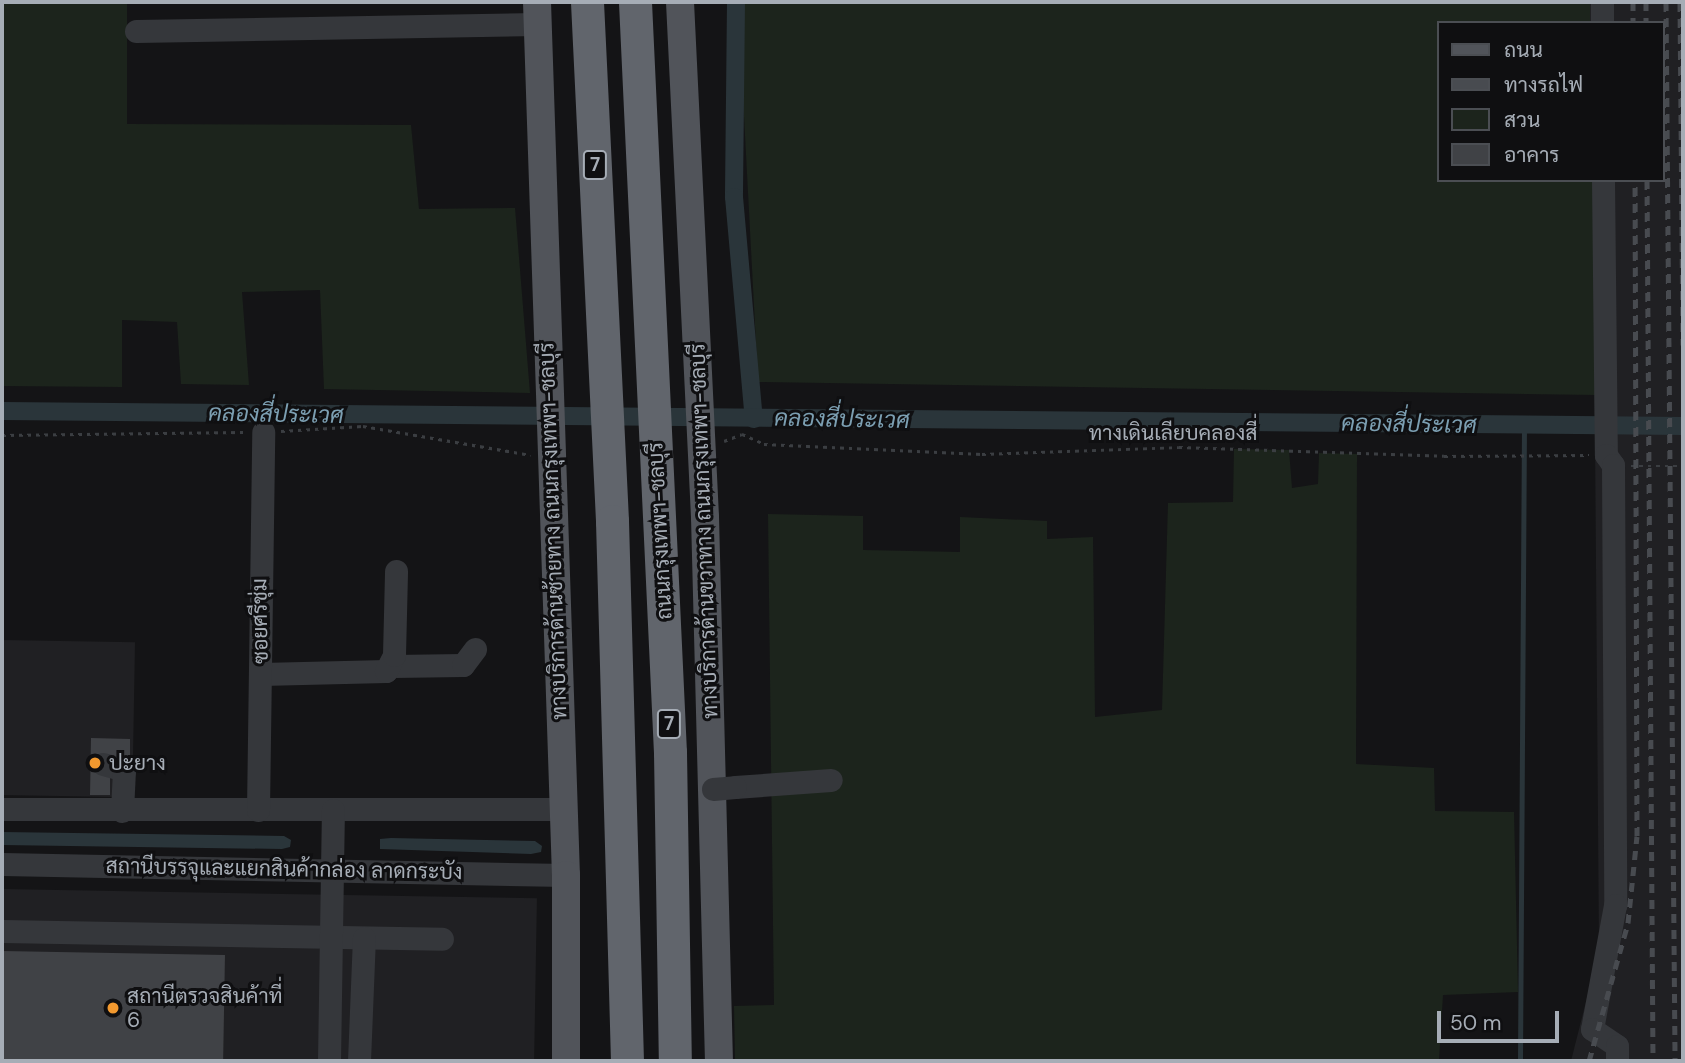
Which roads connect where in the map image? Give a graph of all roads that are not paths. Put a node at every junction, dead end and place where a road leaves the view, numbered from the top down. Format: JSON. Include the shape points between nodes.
{"nodes":[{"id":1,"x":587,"y":2,"type":"edge"},
{"id":2,"x":635,"y":2,"type":"edge"},
{"id":3,"x":680,"y":2,"type":"edge"},
{"id":4,"x":1602,"y":2,"type":"edge"},
{"id":5,"x":537,"y":13,"type":"edge"},
{"id":6,"x":1602,"y":21,"type":"edge"},
{"id":7,"x":136,"y":31,"type":"dead end"},
{"id":8,"x":1603,"y":182,"type":"edge"},
{"id":9,"x":263,"y":432,"type":"dead end"},
{"id":10,"x":396,"y":571,"type":"dead end"},
{"id":11,"x":475,"y":649,"type":"dead end"},
{"id":12,"x":393,"y":666,"type":"junction"},
{"id":13,"x":261,"y":674,"type":"junction"},
{"id":14,"x":103,"y":764,"type":"dead end"},
{"id":15,"x":831,"y":780,"type":"dead end"},
{"id":16,"x":724,"y":788,"type":"junction"},
{"id":17,"x":2,"y":809,"type":"edge"},
{"id":18,"x":563,"y":809,"type":"junction"},
{"id":19,"x":258,"y":810,"type":"junction"},
{"id":20,"x":333,"y":810,"type":"junction"},
{"id":21,"x":122,"y":811,"type":"junction"},
{"id":22,"x":2,"y":864,"type":"edge"},
{"id":23,"x":332,"y":869,"type":"junction"},
{"id":24,"x":566,"y":875,"type":"junction"},
{"id":25,"x":2,"y":931,"type":"edge"},
{"id":26,"x":331,"y":937,"type":"junction"},
{"id":27,"x":364,"y":938,"type":"junction"},
{"id":28,"x":442,"y":939,"type":"dead end"},
{"id":29,"x":329,"y":1061,"type":"edge"},
{"id":30,"x":359,"y":1061,"type":"edge"},
{"id":31,"x":566,"y":1061,"type":"edge"},
{"id":32,"x":627,"y":1061,"type":"edge"},
{"id":33,"x":674,"y":1061,"type":"edge"},
{"id":34,"x":719,"y":1061,"type":"edge"},
{"id":35,"x":1617,"y":1061,"type":"edge"}],
"edges":[{"from":1,"to":32,"type":"highway","number":"7","via":[[612,521]]},
{"from":2,"to":33,"type":"highway","name":"ถนนกรุงเทพฯ-ชลบุรี","number":"7","via":[[670,752]]},
{"from":3,"to":16,"type":"main road","name":"ทางบริการด้านขวาทาง ถนนกรุงเทพฯ-ชลบุรี","via":[[705,517]]},
{"from":4,"to":6,"type":"street"},
{"from":5,"to":7,"type":"street"},
{"from":5,"to":18,"type":"main road","name":"ทางบริการด้านซ้ายทาง ถนนกรุงเทพฯ-ชลบุรี"},
{"from":8,"to":35,"type":"street","via":[[1615,905],[1592,1029],[1617,1046]]},
{"from":9,"to":13,"type":"street","name":"ซอยศรีชุ่ม"},
{"from":10,"to":12,"type":"street"},
{"from":11,"to":12,"type":"street","via":[[463,665]]},
{"from":12,"to":13,"type":"street","via":[[380,673]]},
{"from":13,"to":19,"type":"street","name":"ซอยศรีชุ่ม"},
{"from":14,"to":21,"type":"street","via":[[124,769]]},
{"from":15,"to":16,"type":"street"},
{"from":16,"to":34,"type":"main road","name":"ทางบริการด้านขวาทาง ถนนกรุงเทพฯ-ชลบุรี"},
{"from":17,"to":21,"type":"street"},
{"from":18,"to":20,"type":"street"},
{"from":18,"to":24,"type":"main road","name":"ทางบริการด้านซ้ายทาง ถนนกรุงเทพฯ-ชลบุรี"},
{"from":19,"to":20,"type":"street"},
{"from":19,"to":21,"type":"street"},
{"from":20,"to":23,"type":"street"},
{"from":22,"to":23,"type":"street","name":"สถานีบรรจุและแยกสินค้ากล่อง ลาดกระบัง"},
{"from":23,"to":24,"type":"street","name":"สถานีบรรจุและแยกสินค้ากล่อง ลาดกระบัง"},
{"from":23,"to":26,"type":"street"},
{"from":24,"to":31,"type":"main road","name":"ทางบริการด้านซ้ายทาง ถนนกรุงเทพฯ-ชลบุรี"},
{"from":25,"to":26,"type":"street"},
{"from":26,"to":27,"type":"street"},
{"from":26,"to":29,"type":"street"},
{"from":27,"to":28,"type":"street"},
{"from":27,"to":30,"type":"street"}]}
